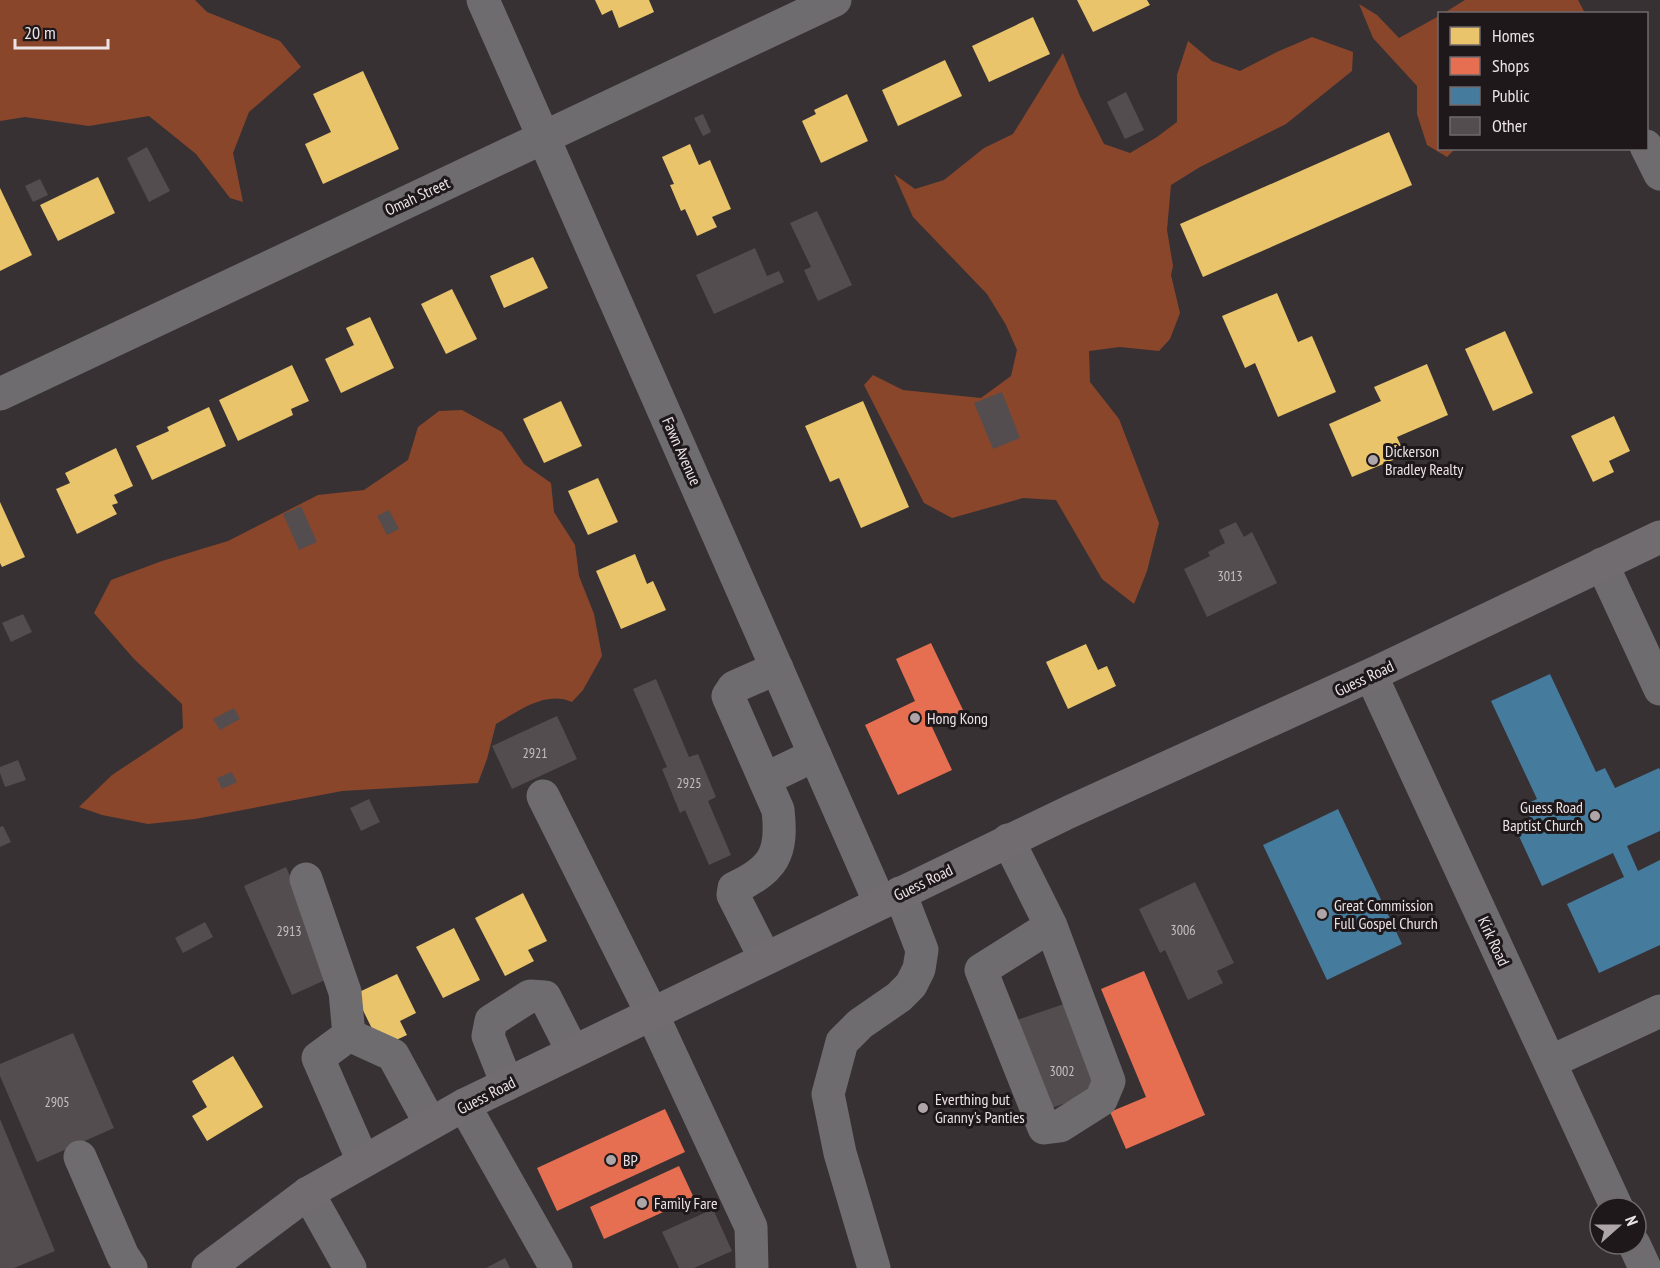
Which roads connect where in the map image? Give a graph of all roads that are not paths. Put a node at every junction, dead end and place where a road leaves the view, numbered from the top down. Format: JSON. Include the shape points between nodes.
{"nodes":[{"id":1,"x":483,"y":0,"type":"edge"},
{"id":2,"x":835,"y":0,"type":"edge"},
{"id":3,"x":543,"y":136,"type":"junction"},
{"id":4,"x":1648,"y":148,"type":"edge"},
{"id":5,"x":1660,"y":174,"type":"edge"},
{"id":6,"x":0,"y":394,"type":"edge"},
{"id":7,"x":1660,"y":537,"type":"edge"},
{"id":8,"x":1602,"y":564,"type":"junction"},
{"id":9,"x":777,"y":668,"type":"junction"},
{"id":10,"x":1371,"y":675,"type":"junction"},
{"id":11,"x":1660,"y":689,"type":"edge"},
{"id":12,"x":815,"y":755,"type":"junction"},
{"id":13,"x":765,"y":779,"type":"junction"},
{"id":14,"x":543,"y":796,"type":"dead end"},
{"id":15,"x":1008,"y":840,"type":"junction"},
{"id":16,"x":306,"y":879,"type":"dead end"},
{"id":17,"x":890,"y":898,"type":"junction"},
{"id":18,"x":1051,"y":926,"type":"junction"},
{"id":19,"x":765,"y":958,"type":"junction"},
{"id":20,"x":1660,"y":1011,"type":"edge"},
{"id":21,"x":652,"y":1014,"type":"junction"},
{"id":22,"x":349,"y":1035,"type":"junction"},
{"id":23,"x":573,"y":1052,"type":"junction"},
{"id":24,"x":1550,"y":1062,"type":"junction"},
{"id":25,"x":507,"y":1084,"type":"junction"},
{"id":26,"x":464,"y":1105,"type":"junction"},
{"id":27,"x":430,"y":1124,"type":"junction"},
{"id":28,"x":80,"y":1157,"type":"dead end"},
{"id":29,"x":363,"y":1161,"type":"junction"},
{"id":30,"x":308,"y":1193,"type":"junction"},
{"id":31,"x":1611,"y":1196,"type":"edge"},
{"id":32,"x":131,"y":1268,"type":"edge"},
{"id":33,"x":208,"y":1268,"type":"edge"},
{"id":34,"x":350,"y":1268,"type":"edge"},
{"id":35,"x":556,"y":1268,"type":"edge"},
{"id":36,"x":752,"y":1268,"type":"edge"},
{"id":37,"x":874,"y":1268,"type":"edge"}],
"edges":[{"from":1,"to":3,"type":"street","name":"Fawn Avenue"},
{"from":2,"to":3,"type":"street","name":"Omah Street"},
{"from":3,"to":6,"type":"street","name":"Omah Street"},
{"from":3,"to":9,"type":"street","name":"Fawn Avenue"},
{"from":4,"to":5,"type":"street"},
{"from":7,"to":8,"type":"main road","name":"Guess Road"},
{"from":8,"to":10,"type":"main road","name":"Guess Road"},
{"from":8,"to":11,"type":"street"},
{"from":9,"to":12,"type":"street","name":"Fawn Avenue"},
{"from":9,"to":13,"type":"street","via":[[734,687],[728,696]]},
{"from":10,"to":15,"type":"main road","name":"Guess Road"},
{"from":10,"to":24,"type":"street","name":"Kirk Road"},
{"from":12,"to":13,"type":"street"},
{"from":12,"to":17,"type":"street","name":"Fawn Avenue"},
{"from":13,"to":19,"type":"street","via":[[778,810],[780,830],[775,858],[753,880],[734,888],[733,895]]},
{"from":14,"to":21,"type":"street"},
{"from":15,"to":17,"type":"main road","name":"Guess Road"},
{"from":15,"to":18,"type":"street"},
{"from":16,"to":22,"type":"street","via":[[345,992]]},
{"from":17,"to":19,"type":"main road","name":"Guess Road"},
{"from":17,"to":37,"type":"street","name":"Fawn Avenue","via":[[922,950],[919,969],[899,997],[842,1042],[828,1094],[840,1153]]},
{"from":18,"to":18,"type":"street","via":[[981,970],[1044,1128],[1060,1126],[1101,1100],[1109,1081]]},
{"from":19,"to":21,"type":"main road","name":"Guess Road"},
{"from":20,"to":24,"type":"street"},
{"from":21,"to":23,"type":"main road","name":"Guess Road"},
{"from":21,"to":36,"type":"street","via":[[751,1227]]},
{"from":22,"to":27,"type":"street","via":[[393,1055]]},
{"from":22,"to":29,"type":"street","via":[[318,1058]]},
{"from":23,"to":25,"type":"main road","name":"Guess Road"},
{"from":23,"to":25,"type":"street","via":[[545,997],[530,996],[491,1021],[488,1036]]},
{"from":24,"to":31,"type":"street","name":"Kirk Road"},
{"from":25,"to":26,"type":"main road","name":"Guess Road"},
{"from":26,"to":27,"type":"main road","name":"Guess Road"},
{"from":26,"to":35,"type":"street"},
{"from":27,"to":29,"type":"main road","name":"Guess Road"},
{"from":28,"to":32,"type":"street"},
{"from":29,"to":30,"type":"main road","name":"Guess Road"},
{"from":30,"to":33,"type":"main road","name":"Guess Road"},
{"from":30,"to":34,"type":"street"}]}
